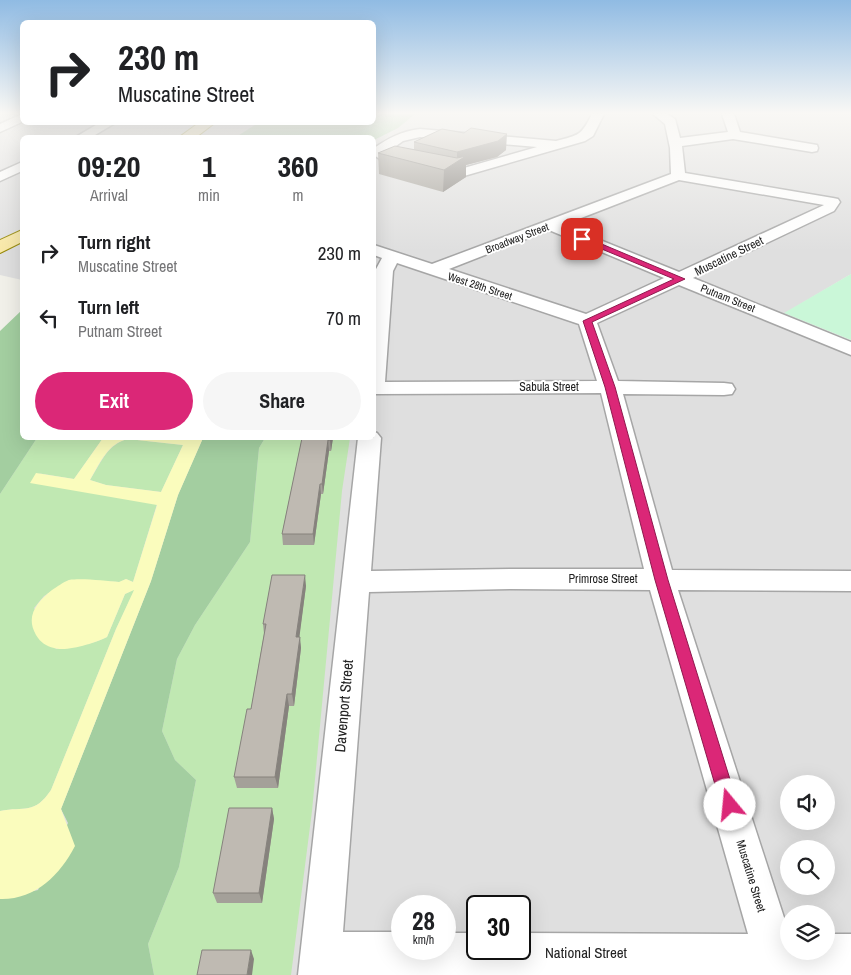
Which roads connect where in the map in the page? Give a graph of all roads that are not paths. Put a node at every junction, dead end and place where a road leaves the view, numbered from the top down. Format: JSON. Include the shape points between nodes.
{"nodes":[{"id":1,"x":391,"y":160,"type":"edge"},
{"id":2,"x":506,"y":160,"type":"edge"},
{"id":3,"x":676,"y":160,"type":"edge"},
{"id":4,"x":0,"y":165,"type":"edge"},
{"id":5,"x":20,"y":167,"type":"edge"},
{"id":6,"x":20,"y":167,"type":"edge"},
{"id":7,"x":678,"y":176,"type":"junction"},
{"id":8,"x":0,"y":177,"type":"edge"},
{"id":9,"x":550,"y":225,"type":"junction"},
{"id":10,"x":20,"y":236,"type":"edge"},
{"id":11,"x":0,"y":248,"type":"edge"},
{"id":12,"x":376,"y":251,"type":"edge"},
{"id":13,"x":392,"y":256,"type":"junction"},
{"id":14,"x":431,"y":270,"type":"junction"},
{"id":15,"x":681,"y":279,"type":"junction"},
{"id":16,"x":587,"y":321,"type":"junction"},
{"id":17,"x":851,"y":349,"type":"edge"},
{"id":18,"x":376,"y":364,"type":"edge"},
{"id":19,"x":376,"y":387,"type":"edge"},
{"id":20,"x":610,"y":387,"type":"junction"},
{"id":21,"x":724,"y":389,"type":"dead end"},
{"id":22,"x":369,"y":440,"type":"edge"},
{"id":23,"x":661,"y":580,"type":"junction"},
{"id":24,"x":851,"y":581,"type":"edge"},
{"id":25,"x":355,"y":582,"type":"junction"},
{"id":26,"x":851,"y":955,"type":"edge"},
{"id":27,"x":320,"y":964,"type":"edge"},
{"id":28,"x":778,"y":965,"type":"edge"}],
"edges":[{"from":1,"to":2,"type":"street","via":[[457,174]]},
{"from":3,"to":7,"type":"street"},
{"from":4,"to":5,"type":"street"},
{"from":6,"to":8,"type":"street"},
{"from":7,"to":9,"type":"street","name":"Broadway Street"},
{"from":7,"to":15,"type":"street","name":"Muscatine Street","via":[[834,202],[829,208]]},
{"from":9,"to":14,"type":"street","name":"Broadway Street"},
{"from":9,"to":15,"type":"street","name":"Putnam Street"},
{"from":10,"to":11,"type":"main road"},
{"from":12,"to":13,"type":"street","name":"West 28th Street"},
{"from":13,"to":14,"type":"street","name":"West 28th Street"},
{"from":13,"to":18,"type":"street","via":[[384,271]]},
{"from":14,"to":16,"type":"street","name":"West 28th Street"},
{"from":15,"to":16,"type":"street","name":"Muscatine Street"},
{"from":15,"to":17,"type":"street","name":"Putnam Street"},
{"from":16,"to":20,"type":"street","name":"Muscatine Street"},
{"from":19,"to":20,"type":"street","name":"Sabula Street"},
{"from":20,"to":21,"type":"street","name":"Sabula Street"},
{"from":20,"to":23,"type":"street","name":"Muscatine Street"},
{"from":22,"to":25,"type":"street","name":"Davenport Street"},
{"from":23,"to":24,"type":"street","name":"Primrose Street"},
{"from":23,"to":25,"type":"street","name":"Primrose Street"},
{"from":23,"to":28,"type":"street","name":"Muscatine Street"},
{"from":25,"to":27,"type":"street","name":"Davenport Street"},
{"from":26,"to":28,"type":"street","name":"National Street"},
{"from":27,"to":28,"type":"street","name":"National Street"}]}
